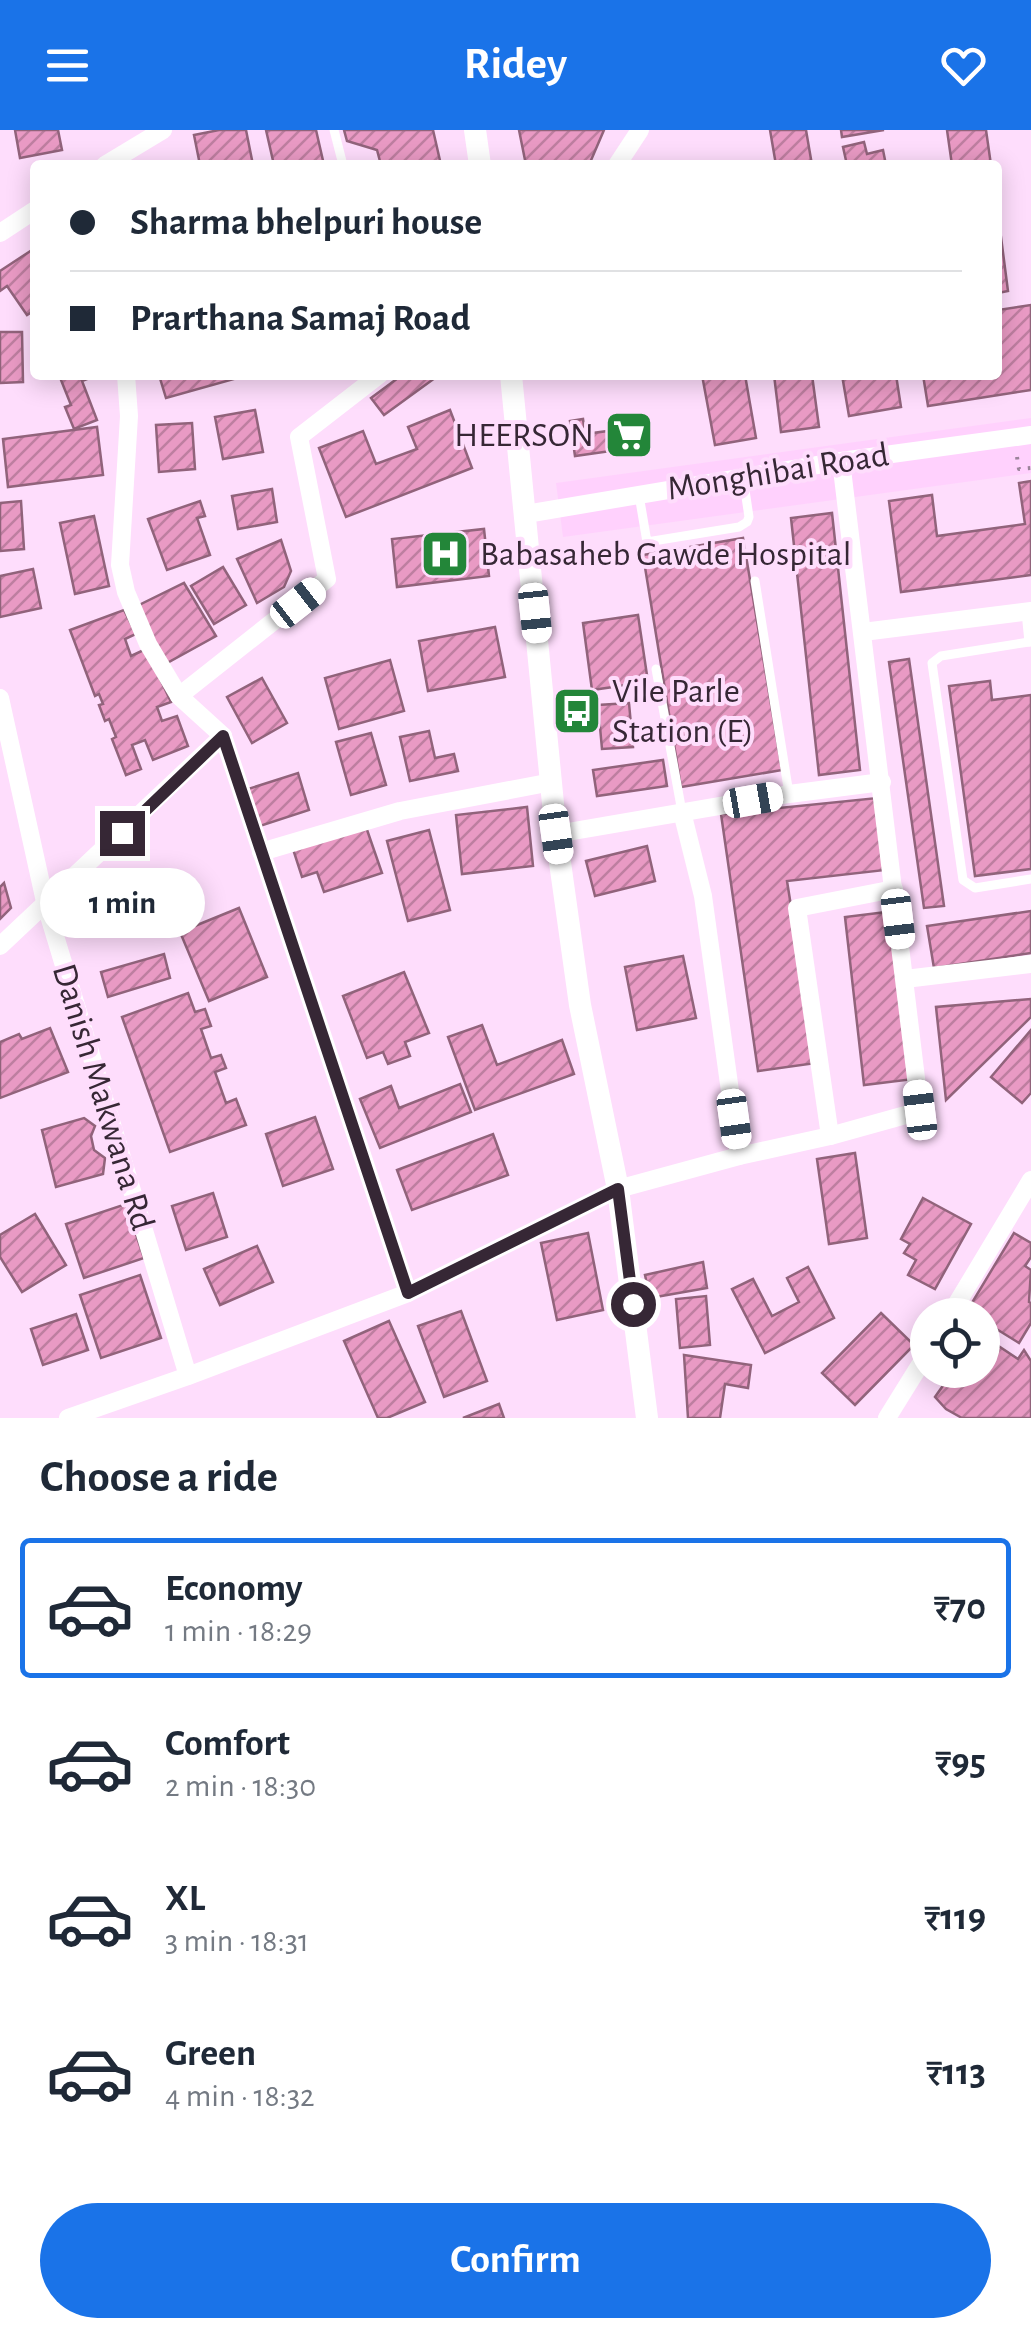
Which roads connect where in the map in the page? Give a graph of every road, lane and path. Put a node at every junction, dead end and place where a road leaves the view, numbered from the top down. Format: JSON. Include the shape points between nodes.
{"nodes":[{"id":1,"x":163,"y":130,"type":"edge"},
{"id":2,"x":334,"y":130,"type":"edge"},
{"id":3,"x":640,"y":130,"type":"edge"},
{"id":4,"x":472,"y":133,"type":"edge"},
{"id":5,"x":114,"y":160,"type":"edge"},
{"id":6,"x":342,"y":160,"type":"edge"},
{"id":7,"x":479,"y":160,"type":"edge"},
{"id":8,"x":620,"y":160,"type":"edge"},
{"id":9,"x":30,"y":213,"type":"edge"},
{"id":10,"x":0,"y":233,"type":"edge"},
{"id":11,"x":126,"y":380,"type":"edge"},
{"id":12,"x":373,"y":380,"type":"edge"},
{"id":13,"x":513,"y":380,"type":"edge"},
{"id":14,"x":1031,"y":435,"type":"edge"},
{"id":15,"x":841,"y":461,"type":"junction"},
{"id":16,"x":1031,"y":468,"type":"edge"},
{"id":17,"x":1018,"y":470,"type":"dead end"},
{"id":18,"x":743,"y":477,"type":"junction"},
{"id":19,"x":639,"y":494,"type":"junction"},
{"id":20,"x":526,"y":514,"type":"junction"},
{"id":21,"x":755,"y":581,"type":"dead end"},
{"id":22,"x":1028,"y":611,"type":"edge"},
{"id":23,"x":863,"y":632,"type":"junction"},
{"id":24,"x":1030,"y":642,"type":"edge"},
{"id":25,"x":656,"y":669,"type":"dead end"},
{"id":26,"x":180,"y":696,"type":"junction"},
{"id":27,"x":0,"y":698,"type":"edge"},
{"id":28,"x":223,"y":736,"type":"junction"},
{"id":29,"x":552,"y":782,"type":"junction"},
{"id":30,"x":882,"y":782,"type":"junction"},
{"id":31,"x":789,"y":794,"type":"junction"},
{"id":32,"x":682,"y":812,"type":"junction"},
{"id":33,"x":556,"y":834,"type":"junction"},
{"id":34,"x":261,"y":852,"type":"junction"},
{"id":35,"x":1031,"y":879,"type":"edge"},
{"id":36,"x":894,"y":889,"type":"junction"},
{"id":37,"x":46,"y":906,"type":"junction"},
{"id":38,"x":0,"y":946,"type":"edge"},
{"id":39,"x":1031,"y":964,"type":"edge"},
{"id":40,"x":905,"y":978,"type":"junction"},
{"id":41,"x":830,"y":1136,"type":"junction"},
{"id":42,"x":739,"y":1156,"type":"junction"},
{"id":43,"x":1031,"y":1180,"type":"edge"},
{"id":44,"x":618,"y":1189,"type":"junction"},
{"id":45,"x":408,"y":1293,"type":"junction"},
{"id":46,"x":960,"y":1298,"type":"edge"},
{"id":47,"x":188,"y":1376,"type":"junction"},
{"id":48,"x":910,"y":1381,"type":"edge"},
{"id":49,"x":68,"y":1418,"type":"edge"},
{"id":50,"x":647,"y":1418,"type":"edge"},
{"id":51,"x":887,"y":1418,"type":"edge"}],
"edges":[{"from":1,"to":5,"type":"street"},
{"from":2,"to":6,"type":"lane"},
{"from":3,"to":8,"type":"street"},
{"from":4,"to":7,"type":"street"},
{"from":9,"to":10,"type":"street"},
{"from":11,"to":26,"type":"street","via":[[120,565],[148,644]]},
{"from":12,"to":26,"type":"street","via":[[299,437],[327,580]]},
{"from":13,"to":20,"type":"street"},
{"from":14,"to":15,"type":"street","name":"Monghibai Road"},
{"from":15,"to":18,"type":"street","name":"Monghibai Road"},
{"from":15,"to":23,"type":"street"},
{"from":16,"to":17,"type":"path"},
{"from":18,"to":19,"type":"street","name":"Monghibai Road"},
{"from":18,"to":19,"type":"lane","via":[[749,517],[743,525],[648,546]]},
{"from":19,"to":20,"type":"street","name":"Monghibai Road"},
{"from":20,"to":29,"type":"street"},
{"from":21,"to":31,"type":"lane"},
{"from":22,"to":23,"type":"street"},
{"from":22,"to":24,"type":"lane"},
{"from":23,"to":30,"type":"street"},
{"from":24,"to":35,"type":"lane","via":[[932,662],[963,880],[975,888]]},
{"from":25,"to":32,"type":"lane"},
{"from":26,"to":28,"type":"street"},
{"from":27,"to":37,"type":"street","name":"Danish Makwana Rd"},
{"from":28,"to":34,"type":"street"},
{"from":28,"to":37,"type":"street"},
{"from":29,"to":33,"type":"street"},
{"from":29,"to":34,"type":"street","via":[[400,811]]},
{"from":30,"to":31,"type":"street"},
{"from":30,"to":36,"type":"street"},
{"from":31,"to":32,"type":"street"},
{"from":32,"to":33,"type":"street"},
{"from":32,"to":42,"type":"street","via":[[702,896]]},
{"from":33,"to":44,"type":"street","via":[[580,1005]]},
{"from":34,"to":45,"type":"street"},
{"from":36,"to":40,"type":"street"},
{"from":36,"to":41,"type":"street","via":[[797,908]]},
{"from":37,"to":38,"type":"street"},
{"from":37,"to":47,"type":"street","name":"Danish Makwana Rd"},
{"from":39,"to":40,"type":"street"},
{"from":40,"to":41,"type":"street","via":[[920,1110]]},
{"from":41,"to":42,"type":"street"},
{"from":42,"to":44,"type":"street"},
{"from":43,"to":46,"type":"street"},
{"from":44,"to":45,"type":"street"},
{"from":44,"to":50,"type":"street"},
{"from":45,"to":47,"type":"street"},
{"from":47,"to":49,"type":"street"},
{"from":48,"to":51,"type":"street"}]}
